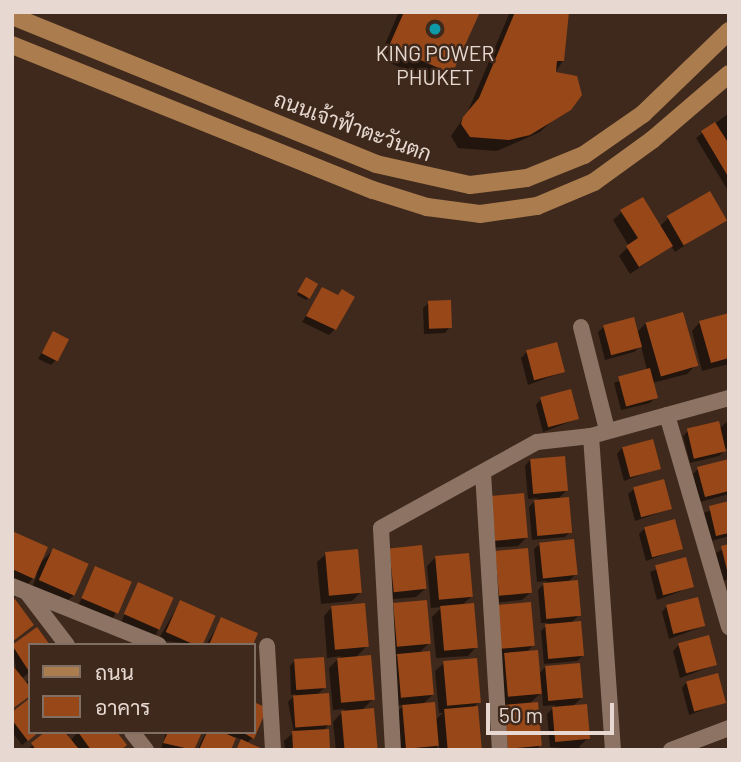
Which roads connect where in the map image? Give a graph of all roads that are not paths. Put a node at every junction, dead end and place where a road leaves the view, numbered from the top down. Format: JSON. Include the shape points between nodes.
{"nodes":[{"id":1,"x":12,"y":16,"type":"edge"},
{"id":2,"x":729,"y":31,"type":"edge"},
{"id":3,"x":12,"y":45,"type":"edge"},
{"id":4,"x":729,"y":74,"type":"edge"},
{"id":5,"x":581,"y":327,"type":"dead end"},
{"id":6,"x":729,"y":398,"type":"edge"},
{"id":7,"x":667,"y":415,"type":"junction"},
{"id":8,"x":607,"y":430,"type":"junction"},
{"id":9,"x":591,"y":436,"type":"junction"},
{"id":10,"x":483,"y":473,"type":"junction"},
{"id":11,"x":20,"y":589,"type":"edge"},
{"id":12,"x":729,"y":627,"type":"edge"},
{"id":13,"x":65,"y":643,"type":"edge"},
{"id":14,"x":154,"y":643,"type":"edge"},
{"id":15,"x":267,"y":646,"type":"dead end"},
{"id":16,"x":261,"y":686,"type":"edge"},
{"id":17,"x":729,"y":728,"type":"edge"},
{"id":18,"x":134,"y":734,"type":"edge"},
{"id":19,"x":146,"y":750,"type":"edge"},
{"id":20,"x":273,"y":750,"type":"edge"},
{"id":21,"x":393,"y":750,"type":"edge"},
{"id":22,"x":500,"y":750,"type":"edge"},
{"id":23,"x":613,"y":750,"type":"edge"},
{"id":24,"x":671,"y":750,"type":"edge"}],
"edges":[{"from":1,"to":2,"type":"main road","name":"ถนนเจ้าฟ้าตะวันตก","via":[[376,164],[470,185],[508,183],[584,155],[643,114]]},
{"from":3,"to":4,"type":"main road","via":[[402,200],[492,214],[549,203],[594,182]]},
{"from":5,"to":8,"type":"street"},
{"from":6,"to":7,"type":"street"},
{"from":7,"to":8,"type":"street"},
{"from":7,"to":12,"type":"street"},
{"from":8,"to":9,"type":"street"},
{"from":9,"to":10,"type":"street","via":[[537,442]]},
{"from":9,"to":23,"type":"street"},
{"from":10,"to":21,"type":"street","via":[[381,528]]},
{"from":10,"to":22,"type":"street"},
{"from":11,"to":13,"type":"street"},
{"from":11,"to":14,"type":"street"},
{"from":15,"to":16,"type":"street"},
{"from":16,"to":20,"type":"street"},
{"from":17,"to":24,"type":"street"},
{"from":18,"to":19,"type":"street"}]}
